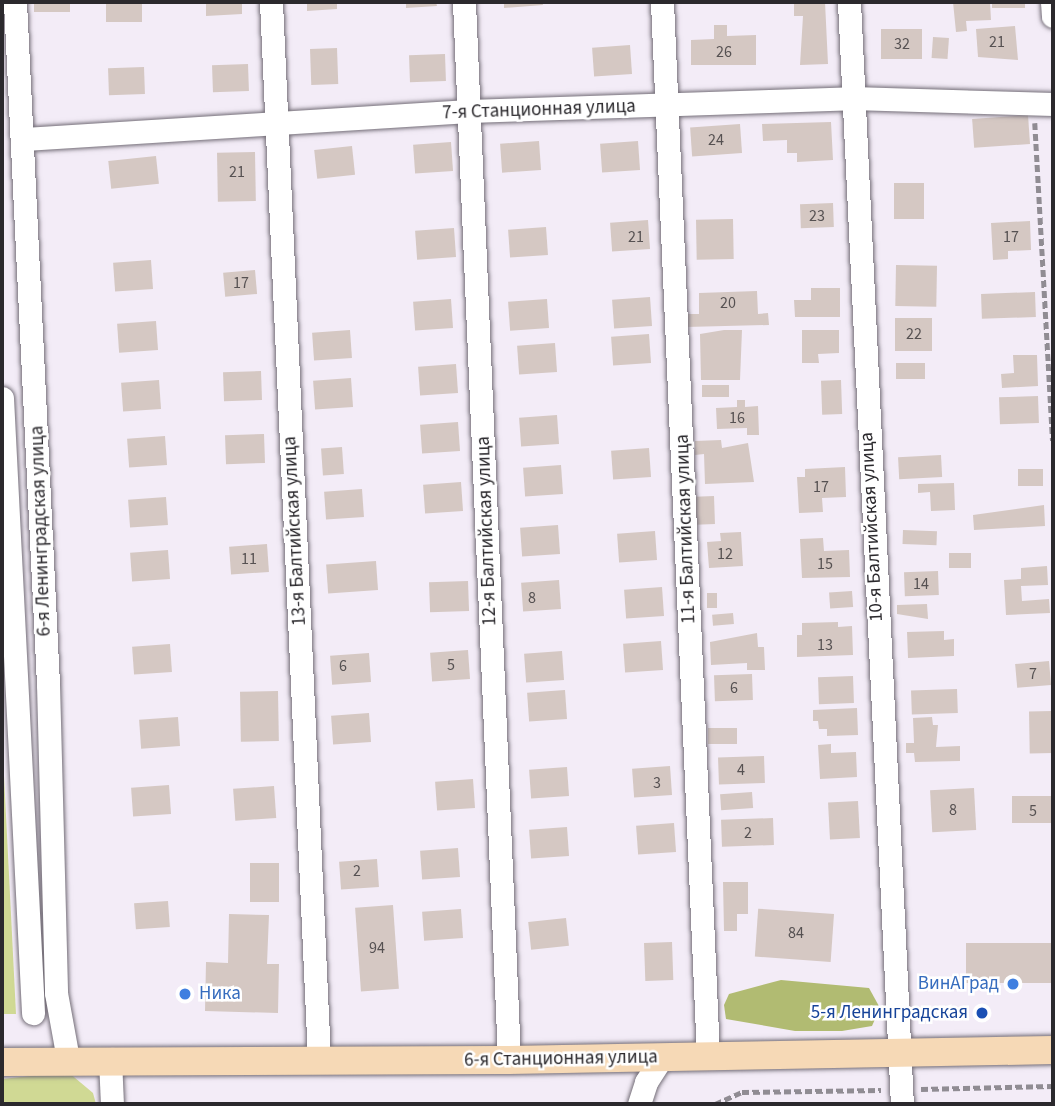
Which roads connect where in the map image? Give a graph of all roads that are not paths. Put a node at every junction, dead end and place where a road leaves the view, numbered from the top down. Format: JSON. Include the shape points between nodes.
{"nodes":[{"id":1,"x":15,"y":2,"type":"edge"},
{"id":2,"x":271,"y":2,"type":"edge"},
{"id":3,"x":464,"y":2,"type":"edge"},
{"id":4,"x":663,"y":2,"type":"edge"},
{"id":5,"x":849,"y":2,"type":"edge"},
{"id":6,"x":1052,"y":2,"type":"edge"},
{"id":7,"x":1053,"y":16,"type":"edge"},
{"id":8,"x":852,"y":98,"type":"junction"},
{"id":9,"x":1044,"y":104,"type":"edge"},
{"id":10,"x":667,"y":105,"type":"junction"},
{"id":11,"x":470,"y":111,"type":"junction"},
{"id":12,"x":277,"y":123,"type":"junction"},
{"id":13,"x":24,"y":139,"type":"junction"},
{"id":14,"x":2,"y":398,"type":"edge"},
{"id":15,"x":33,"y":1013,"type":"dead end"},
{"id":16,"x":1053,"y":1050,"type":"edge"},
{"id":17,"x":897,"y":1053,"type":"junction"},
{"id":18,"x":662,"y":1057,"type":"junction"},
{"id":19,"x":708,"y":1057,"type":"junction"},
{"id":20,"x":68,"y":1059,"type":"junction"},
{"id":21,"x":110,"y":1059,"type":"junction"},
{"id":22,"x":318,"y":1060,"type":"junction"},
{"id":23,"x":509,"y":1060,"type":"junction"},
{"id":24,"x":2,"y":1062,"type":"edge"},
{"id":25,"x":112,"y":1104,"type":"edge"},
{"id":26,"x":639,"y":1104,"type":"edge"},
{"id":27,"x":902,"y":1104,"type":"edge"}],
"edges":[{"from":1,"to":13,"type":"street","name":"6-я Ленинградская улица"},
{"from":2,"to":12,"type":"street","name":"13-я Балтийская улица"},
{"from":3,"to":11,"type":"street","name":"12-я Балтийская улица"},
{"from":4,"to":10,"type":"street","name":"11-я Балтийская улица"},
{"from":5,"to":8,"type":"street","name":"10-я Балтийская улица"},
{"from":6,"to":7,"type":"street"},
{"from":8,"to":9,"type":"street","name":"7-я Станционная улица"},
{"from":8,"to":10,"type":"street","name":"7-я Станционная улица"},
{"from":8,"to":17,"type":"street","name":"10-я Балтийская улица"},
{"from":10,"to":11,"type":"street","name":"7-я Станционная улица"},
{"from":10,"to":19,"type":"street","name":"11-я Балтийская улица"},
{"from":11,"to":12,"type":"street","name":"7-я Станционная улица"},
{"from":11,"to":23,"type":"street","name":"12-я Балтийская улица"},
{"from":12,"to":13,"type":"street","name":"7-я Станционная улица"},
{"from":12,"to":22,"type":"street","name":"13-я Балтийская улица"},
{"from":13,"to":20,"type":"street","name":"6-я Ленинградская улица","via":[[48,684],[56,993]]},
{"from":14,"to":15,"type":"street"},
{"from":16,"to":17,"type":"main road","name":"6-я Станционная улица"},
{"from":17,"to":19,"type":"main road","name":"6-я Станционная улица"},
{"from":17,"to":27,"type":"street","name":"10-я Балтийская улица"},
{"from":18,"to":19,"type":"main road","name":"6-я Станционная улица"},
{"from":18,"to":23,"type":"main road","name":"6-я Станционная улица"},
{"from":18,"to":26,"type":"street"},
{"from":20,"to":21,"type":"main road","name":"6-я Станционная улица"},
{"from":20,"to":24,"type":"main road","name":"6-я Станционная улица"},
{"from":21,"to":22,"type":"main road","name":"6-я Станционная улица"},
{"from":21,"to":25,"type":"street"},
{"from":22,"to":23,"type":"main road","name":"6-я Станционная улица"}]}
